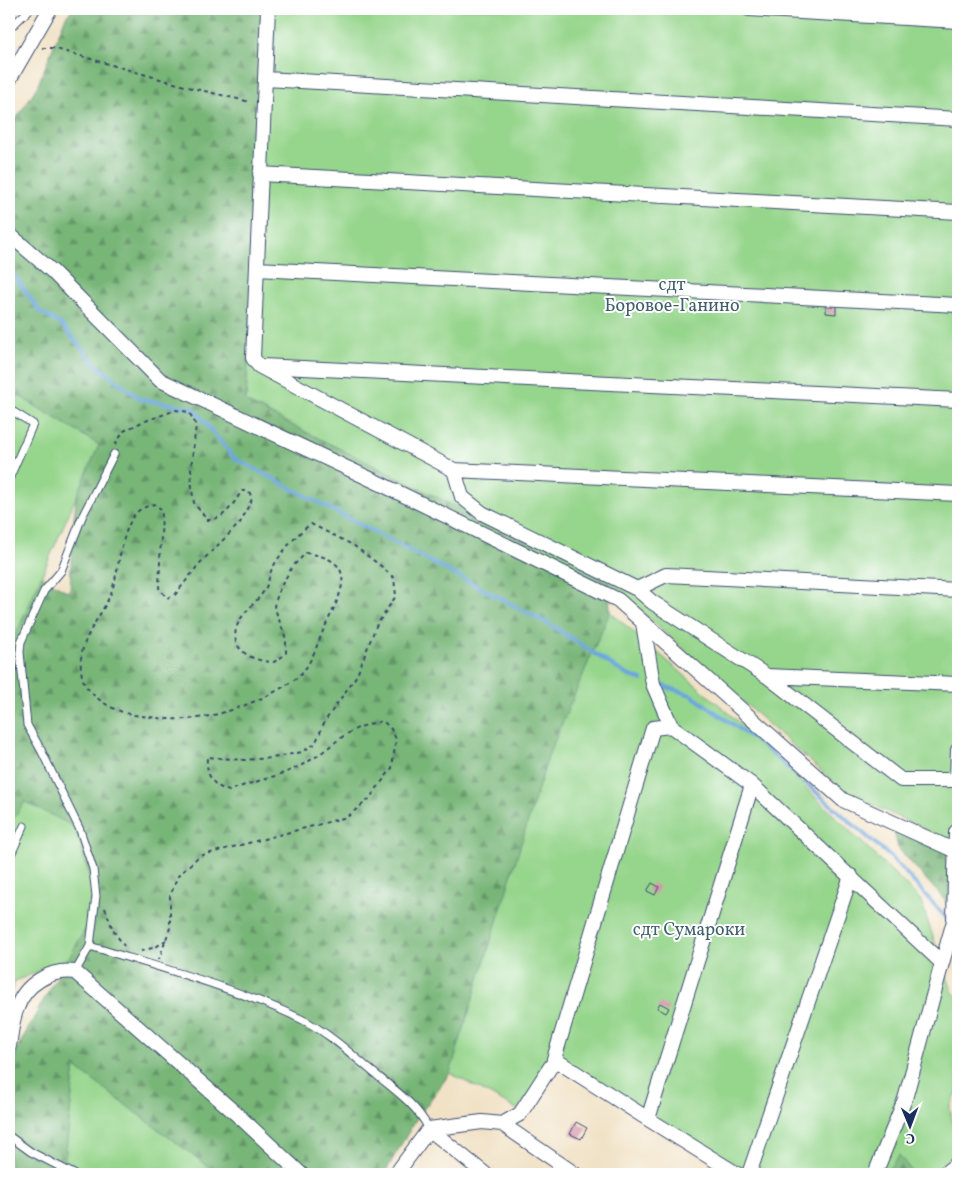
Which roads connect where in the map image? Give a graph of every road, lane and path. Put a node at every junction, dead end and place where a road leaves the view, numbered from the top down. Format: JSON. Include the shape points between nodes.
{"nodes":[{"id":1,"x":30,"y":9,"type":"edge"},
{"id":2,"x":50,"y":9,"type":"edge"},
{"id":3,"x":268,"y":9,"type":"edge"},
{"id":4,"x":749,"y":9,"type":"edge"},
{"id":5,"x":958,"y":21,"type":"edge"},
{"id":6,"x":9,"y":29,"type":"edge"},
{"id":7,"x":26,"y":48,"type":"junction"},
{"id":8,"x":266,"y":79,"type":"junction"},
{"id":9,"x":9,"y":80,"type":"edge"},
{"id":10,"x":264,"y":105,"type":"junction"},
{"id":11,"x":958,"y":119,"type":"edge"},
{"id":12,"x":260,"y":174,"type":"junction"},
{"id":13,"x":958,"y":212,"type":"edge"},
{"id":14,"x":9,"y":234,"type":"edge"},
{"id":15,"x":257,"y":269,"type":"junction"},
{"id":16,"x":958,"y":305,"type":"edge"},
{"id":17,"x":259,"y":366,"type":"junction"},
{"id":18,"x":958,"y":400,"type":"edge"},
{"id":19,"x":9,"y":409,"type":"edge"},
{"id":20,"x":114,"y":454,"type":"joint"},
{"id":21,"x":454,"y":470,"type":"junction"},
{"id":22,"x":9,"y":479,"type":"edge"},
{"id":23,"x":958,"y":494,"type":"edge"},
{"id":24,"x":637,"y":588,"type":"junction"},
{"id":25,"x":958,"y":590,"type":"edge"},
{"id":26,"x":643,"y":623,"type":"junction"},
{"id":27,"x":768,"y":676,"type":"junction"},
{"id":28,"x":958,"y":684,"type":"edge"},
{"id":29,"x":671,"y":726,"type":"junction"},
{"id":30,"x":958,"y":750,"type":"edge"},
{"id":31,"x":957,"y":780,"type":"edge"},
{"id":32,"x":752,"y":785,"type":"junction"},
{"id":33,"x":24,"y":826,"type":"dead end"},
{"id":34,"x":956,"y":832,"type":"dead end"},
{"id":35,"x":957,"y":851,"type":"edge"},
{"id":36,"x":9,"y":859,"type":"edge"},
{"id":37,"x":851,"y":876,"type":"junction"},
{"id":38,"x":104,"y":907,"type":"dead end"},
{"id":39,"x":166,"y":940,"type":"junction"},
{"id":40,"x":90,"y":946,"type":"junction"},
{"id":41,"x":128,"y":949,"type":"dead end"},
{"id":42,"x":134,"y":952,"type":"dead end"},
{"id":43,"x":942,"y":963,"type":"junction"},
{"id":44,"x":156,"y":965,"type":"junction"},
{"id":45,"x":75,"y":972,"type":"junction"},
{"id":46,"x":13,"y":1005,"type":"edge"},
{"id":47,"x":9,"y":1046,"type":"edge"},
{"id":48,"x":552,"y":1066,"type":"dead end"},
{"id":49,"x":648,"y":1119,"type":"junction"},
{"id":50,"x":502,"y":1124,"type":"junction"},
{"id":51,"x":429,"y":1129,"type":"junction"},
{"id":52,"x":9,"y":1136,"type":"edge"},
{"id":53,"x":958,"y":1162,"type":"edge"},
{"id":54,"x":74,"y":1174,"type":"edge"},
{"id":55,"x":301,"y":1174,"type":"edge"},
{"id":56,"x":396,"y":1174,"type":"edge"},
{"id":57,"x":485,"y":1174,"type":"edge"},
{"id":58,"x":575,"y":1174,"type":"edge"},
{"id":59,"x":736,"y":1174,"type":"edge"},
{"id":60,"x":749,"y":1174,"type":"edge"},
{"id":61,"x":875,"y":1174,"type":"edge"},
{"id":62,"x":944,"y":1174,"type":"edge"}],
"edges":[{"from":1,"to":6,"type":"lane"},
{"from":2,"to":7,"type":"street"},
{"from":3,"to":8,"type":"street"},
{"from":4,"to":5,"type":"street"},
{"from":7,"to":9,"type":"street"},
{"from":7,"to":10,"type":"path","via":[[53,48],[188,88]]},
{"from":8,"to":10,"type":"street"},
{"from":8,"to":11,"type":"street"},
{"from":10,"to":12,"type":"street"},
{"from":12,"to":13,"type":"street"},
{"from":12,"to":15,"type":"street"},
{"from":14,"to":26,"type":"street","via":[[52,271],[160,380],[618,600]]},
{"from":15,"to":16,"type":"street"},
{"from":15,"to":17,"type":"street","via":[[253,358]]},
{"from":17,"to":18,"type":"street"},
{"from":17,"to":21,"type":"street"},
{"from":19,"to":22,"type":"lane","via":[[33,424]]},
{"from":20,"to":39,"type":"path","via":[[124,431],[176,410],[188,412],[196,425],[191,468],[194,504],[206,520],[216,520],[228,511],[242,491],[249,491],[252,499],[240,523],[199,564],[175,595],[167,598],[159,588],[162,510],[155,504],[145,506],[133,516],[121,548],[111,592],[100,617],[87,635],[79,657],[82,678],[89,691],[115,709],[162,719],[198,718],[261,700],[300,675],[340,599],[343,579],[335,562],[306,552],[292,567],[280,588],[274,606],[286,639],[286,654],[274,662],[250,658],[241,651],[236,638],[237,626],[265,589],[272,569],[298,532],[311,524],[353,545],[388,572],[397,587],[396,596],[376,626],[357,675],[325,721],[315,744],[302,752],[272,758],[207,758],[206,768],[218,787],[229,791],[304,764],[363,724],[383,721],[392,729],[396,739],[392,768],[369,799],[347,818],[199,856],[178,876],[170,896],[170,928]]},
{"from":20,"to":40,"type":"lane","via":[[82,517],[61,570],[44,591],[21,642],[20,652],[24,717],[80,830],[93,869],[96,896]]},
{"from":21,"to":23,"type":"street"},
{"from":21,"to":24,"type":"street","via":[[462,497],[482,512]]},
{"from":24,"to":25,"type":"street","via":[[666,575]]},
{"from":24,"to":27,"type":"street","via":[[652,602]]},
{"from":26,"to":29,"type":"street","via":[[653,684]]},
{"from":26,"to":35,"type":"street","via":[[844,800]]},
{"from":27,"to":28,"type":"street"},
{"from":27,"to":31,"type":"street","via":[[901,780]]},
{"from":29,"to":32,"type":"street"},
{"from":29,"to":49,"type":"street","via":[[653,728],[554,1059]]},
{"from":30,"to":31,"type":"street"},
{"from":32,"to":37,"type":"street"},
{"from":32,"to":49,"type":"street"},
{"from":33,"to":36,"type":"lane"},
{"from":34,"to":35,"type":"street"},
{"from":35,"to":43,"type":"street","via":[[954,921]]},
{"from":37,"to":43,"type":"street"},
{"from":37,"to":60,"type":"street"},
{"from":38,"to":41,"type":"path","via":[[112,930]]},
{"from":39,"to":42,"type":"path","via":[[156,947]]},
{"from":39,"to":44,"type":"path"},
{"from":40,"to":44,"type":"lane"},
{"from":40,"to":45,"type":"lane"},
{"from":43,"to":61,"type":"street","via":[[905,1099]]},
{"from":44,"to":51,"type":"lane","via":[[246,997],[327,1034],[400,1093],[421,1113]]},
{"from":45,"to":46,"type":"street","via":[[66,971],[34,982]]},
{"from":45,"to":55,"type":"street"},
{"from":46,"to":47,"type":"street"},
{"from":48,"to":50,"type":"street","via":[[520,1114]]},
{"from":49,"to":59,"type":"street"},
{"from":50,"to":51,"type":"street","via":[[482,1122]]},
{"from":50,"to":58,"type":"street"},
{"from":51,"to":56,"type":"street"},
{"from":51,"to":57,"type":"street"},
{"from":52,"to":54,"type":"lane","via":[[31,1152]]},
{"from":53,"to":62,"type":"street"}]}
